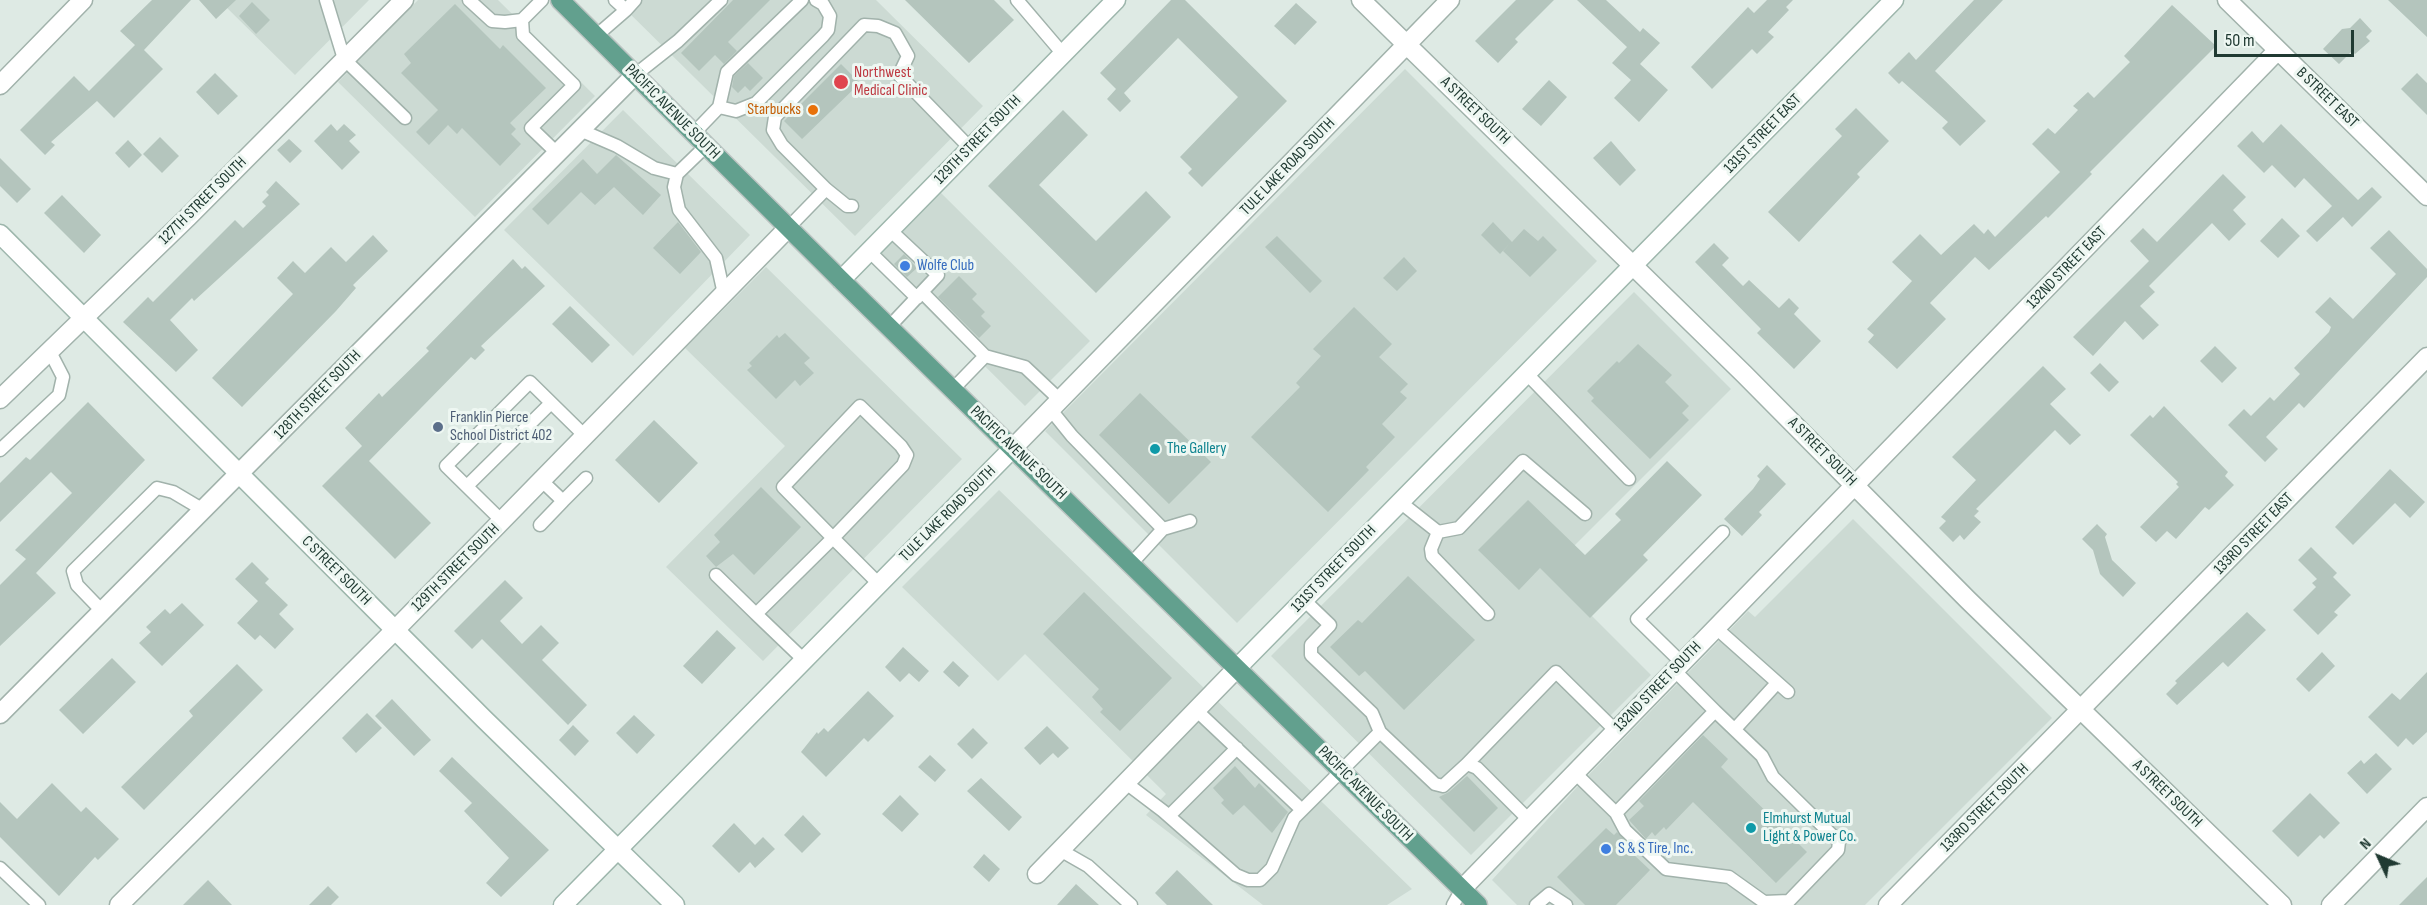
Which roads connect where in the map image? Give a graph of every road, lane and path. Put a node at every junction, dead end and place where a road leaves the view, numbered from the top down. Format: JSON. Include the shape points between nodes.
{"nodes":[{"id":1,"x":83,"y":0,"type":"edge"},
{"id":2,"x":326,"y":0,"type":"edge"},
{"id":3,"x":404,"y":0,"type":"edge"},
{"id":4,"x":469,"y":0,"type":"edge"},
{"id":5,"x":542,"y":0,"type":"edge"},
{"id":6,"x":615,"y":0,"type":"edge"},
{"id":7,"x":635,"y":0,"type":"edge"},
{"id":8,"x":721,"y":0,"type":"edge"},
{"id":9,"x":802,"y":0,"type":"edge"},
{"id":10,"x":816,"y":0,"type":"edge"},
{"id":11,"x":1017,"y":0,"type":"edge"},
{"id":12,"x":1116,"y":0,"type":"edge"},
{"id":13,"x":1361,"y":0,"type":"edge"},
{"id":14,"x":1450,"y":0,"type":"edge"},
{"id":15,"x":1894,"y":0,"type":"edge"},
{"id":16,"x":2227,"y":0,"type":"edge"},
{"id":17,"x":565,"y":2,"type":"edge"},
{"id":18,"x":626,"y":10,"type":"junction"},
{"id":19,"x":522,"y":20,"type":"junction"},
{"id":20,"x":596,"y":36,"type":"junction"},
{"id":21,"x":1407,"y":45,"type":"junction"},
{"id":22,"x":2278,"y":50,"type":"junction"},
{"id":23,"x":1063,"y":54,"type":"junction"},
{"id":24,"x":344,"y":60,"type":"junction"},
{"id":25,"x":635,"y":75,"type":"junction"},
{"id":26,"x":0,"y":85,"type":"edge"},
{"id":27,"x":719,"y":107,"type":"junction"},
{"id":28,"x":405,"y":118,"type":"dead end"},
{"id":29,"x":580,"y":130,"type":"junction"},
{"id":30,"x":700,"y":140,"type":"junction"},
{"id":31,"x":970,"y":148,"type":"junction"},
{"id":32,"x":557,"y":153,"type":"junction"},
{"id":33,"x":677,"y":174,"type":"junction"},
{"id":34,"x":826,"y":189,"type":"junction"},
{"id":35,"x":2427,"y":196,"type":"edge"},
{"id":36,"x":852,"y":206,"type":"dead end"},
{"id":37,"x":789,"y":227,"type":"junction"},
{"id":38,"x":890,"y":230,"type":"junction"},
{"id":39,"x":0,"y":234,"type":"edge"},
{"id":40,"x":870,"y":251,"type":"junction"},
{"id":41,"x":1633,"y":267,"type":"junction"},
{"id":42,"x":841,"y":280,"type":"junction"},
{"id":43,"x":724,"y":294,"type":"junction"},
{"id":44,"x":919,"y":295,"type":"junction"},
{"id":45,"x":83,"y":316,"type":"junction"},
{"id":46,"x":889,"y":327,"type":"junction"},
{"id":47,"x":49,"y":350,"type":"junction"},
{"id":48,"x":985,"y":356,"type":"junction"},
{"id":49,"x":2427,"y":357,"type":"edge"},
{"id":50,"x":1526,"y":373,"type":"junction"},
{"id":51,"x":953,"y":389,"type":"junction"},
{"id":52,"x":0,"y":399,"type":"edge"},
{"id":53,"x":551,"y":403,"type":"junction"},
{"id":54,"x":1055,"y":405,"type":"junction"},
{"id":55,"x":586,"y":437,"type":"junction"},
{"id":56,"x":1013,"y":448,"type":"junction"},
{"id":57,"x":0,"y":450,"type":"edge"},
{"id":58,"x":241,"y":474,"type":"junction"},
{"id":59,"x":586,"y":478,"type":"dead end"},
{"id":60,"x":1629,"y":479,"type":"dead end"},
{"id":61,"x":542,"y":481,"type":"junction"},
{"id":62,"x":1855,"y":485,"type":"junction"},
{"id":63,"x":467,"y":486,"type":"junction"},
{"id":64,"x":563,"y":501,"type":"junction"},
{"id":65,"x":1400,"y":502,"type":"junction"},
{"id":66,"x":205,"y":511,"type":"junction"},
{"id":67,"x":1585,"y":514,"type":"dead end"},
{"id":68,"x":1190,"y":521,"type":"dead end"},
{"id":69,"x":502,"y":522,"type":"junction"},
{"id":70,"x":540,"y":525,"type":"dead end"},
{"id":71,"x":1163,"y":529,"type":"junction"},
{"id":72,"x":1438,"y":532,"type":"junction"},
{"id":73,"x":1723,"y":532,"type":"dead end"},
{"id":74,"x":833,"y":538,"type":"junction"},
{"id":75,"x":1131,"y":564,"type":"junction"},
{"id":76,"x":716,"y":575,"type":"dead end"},
{"id":77,"x":879,"y":584,"type":"junction"},
{"id":78,"x":1304,"y":600,"type":"junction"},
{"id":79,"x":103,"y":612,"type":"junction"},
{"id":80,"x":756,"y":614,"type":"junction"},
{"id":81,"x":1488,"y":614,"type":"dead end"},
{"id":82,"x":1716,"y":628,"type":"junction"},
{"id":83,"x":395,"y":630,"type":"junction"},
{"id":84,"x":804,"y":660,"type":"junction"},
{"id":85,"x":1679,"y":667,"type":"junction"},
{"id":86,"x":1237,"y":668,"type":"junction"},
{"id":87,"x":1777,"y":683,"type":"junction"},
{"id":88,"x":1788,"y":692,"type":"dead end"},
{"id":89,"x":1196,"y":710,"type":"junction"},
{"id":90,"x":1715,"y":711,"type":"junction"},
{"id":91,"x":2081,"y":711,"type":"junction"},
{"id":92,"x":0,"y":714,"type":"edge"},
{"id":93,"x":1735,"y":729,"type":"junction"},
{"id":94,"x":1616,"y":731,"type":"junction"},
{"id":95,"x":1380,"y":732,"type":"junction"},
{"id":96,"x":1237,"y":748,"type":"junction"},
{"id":97,"x":1467,"y":764,"type":"junction"},
{"id":98,"x":1341,"y":771,"type":"junction"},
{"id":99,"x":1575,"y":773,"type":"junction"},
{"id":100,"x":1126,"y":783,"type":"junction"},
{"id":101,"x":2427,"y":807,"type":"edge"},
{"id":102,"x":1302,"y":810,"type":"junction"},
{"id":103,"x":1616,"y":813,"type":"junction"},
{"id":104,"x":1169,"y":816,"type":"junction"},
{"id":105,"x":1529,"y":820,"type":"junction"},
{"id":106,"x":617,"y":850,"type":"junction"},
{"id":107,"x":1060,"y":850,"type":"junction"},
{"id":108,"x":0,"y":868,"type":"edge"},
{"id":109,"x":1037,"y":874,"type":"dead end"},
{"id":110,"x":1457,"y":897,"type":"edge"},
{"id":111,"x":39,"y":905,"type":"edge"},
{"id":112,"x":118,"y":905,"type":"edge"},
{"id":113,"x":563,"y":905,"type":"edge"},
{"id":114,"x":675,"y":905,"type":"edge"},
{"id":115,"x":1131,"y":905,"type":"edge"},
{"id":116,"x":1478,"y":905,"type":"edge"},
{"id":117,"x":1536,"y":905,"type":"edge"},
{"id":118,"x":1566,"y":905,"type":"edge"},
{"id":119,"x":1888,"y":905,"type":"edge"},
{"id":120,"x":2282,"y":905,"type":"edge"},
{"id":121,"x":2331,"y":905,"type":"edge"}],
"edges":[{"from":1,"to":26,"type":"street"},
{"from":2,"to":24,"type":"lane"},
{"from":3,"to":24,"type":"street","name":"127TH STREET SOUTH"},
{"from":4,"to":19,"type":"lane","via":[[492,21]]},
{"from":5,"to":19,"type":"lane"},
{"from":6,"to":18,"type":"lane"},
{"from":7,"to":18,"type":"lane"},
{"from":8,"to":25,"type":"lane"},
{"from":9,"to":27,"type":"lane","via":[[727,72]]},
{"from":10,"to":27,"type":"lane","via":[[828,10],[828,30],[756,103],[736,111]]},
{"from":11,"to":23,"type":"lane"},
{"from":12,"to":23,"type":"street","name":"129TH STREET SOUTH"},
{"from":13,"to":21,"type":"street","name":"A STREET SOUTH"},
{"from":14,"to":21,"type":"street","name":"TULE LAKE ROAD SOUTH"},
{"from":15,"to":41,"type":"street","name":"131ST STREET EAST"},
{"from":16,"to":22,"type":"street","name":"B STREET EAST"},
{"from":17,"to":20,"type":"main road","name":"PACIFIC AVENUE SOUTH"},
{"from":18,"to":20,"type":"lane"},
{"from":19,"to":32,"type":"lane","via":[[523,35],[574,85],[531,128]]},
{"from":20,"to":25,"type":"main road","name":"PACIFIC AVENUE SOUTH"},
{"from":21,"to":41,"type":"street","name":"A STREET SOUTH"},
{"from":21,"to":54,"type":"street","name":"TULE LAKE ROAD SOUTH"},
{"from":22,"to":35,"type":"street","name":"B STREET EAST"},
{"from":22,"to":62,"type":"street","name":"132ND STREET EAST"},
{"from":23,"to":31,"type":"street","name":"129TH STREET SOUTH"},
{"from":24,"to":28,"type":"lane"},
{"from":24,"to":45,"type":"street","name":"127TH STREET SOUTH"},
{"from":25,"to":29,"type":"street","name":"128TH STREET SOUTH"},
{"from":25,"to":30,"type":"main road","name":"PACIFIC AVENUE SOUTH"},
{"from":27,"to":30,"type":"lane"},
{"from":29,"to":32,"type":"street","name":"128TH STREET SOUTH"},
{"from":29,"to":33,"type":"lane","via":[[654,168]]},
{"from":30,"to":33,"type":"lane"},
{"from":30,"to":37,"type":"main road","name":"PACIFIC AVENUE SOUTH"},
{"from":31,"to":34,"type":"lane","via":[[899,75],[908,56],[895,33],[864,25],[775,117],[772,130],[782,145]]},
{"from":31,"to":38,"type":"street","name":"129TH STREET SOUTH"},
{"from":32,"to":58,"type":"street","name":"128TH STREET SOUTH"},
{"from":33,"to":43,"type":"lane","via":[[679,210],[716,258]]},
{"from":34,"to":36,"type":"lane"},
{"from":34,"to":37,"type":"lane"},
{"from":37,"to":42,"type":"main road","name":"PACIFIC AVENUE SOUTH"},
{"from":37,"to":43,"type":"street","name":"129TH STREET SOUTH"},
{"from":38,"to":40,"type":"street","name":"129TH STREET SOUTH"},
{"from":38,"to":44,"type":"lane","via":[[938,275]]},
{"from":39,"to":45,"type":"street","name":"C STREET SOUTH"},
{"from":40,"to":42,"type":"street","name":"129TH STREET SOUTH"},
{"from":40,"to":44,"type":"lane"},
{"from":41,"to":50,"type":"street","name":"131ST STREET SOUTH"},
{"from":41,"to":62,"type":"street","name":"A STREET SOUTH"},
{"from":42,"to":46,"type":"main road","name":"PACIFIC AVENUE SOUTH"},
{"from":43,"to":55,"type":"street","name":"129TH STREET SOUTH"},
{"from":44,"to":46,"type":"lane"},
{"from":44,"to":48,"type":"lane"},
{"from":45,"to":47,"type":"street","name":"127TH STREET SOUTH"},
{"from":45,"to":58,"type":"street","name":"C STREET SOUTH"},
{"from":46,"to":51,"type":"main road","name":"PACIFIC AVENUE SOUTH"},
{"from":47,"to":52,"type":"street","name":"127TH STREET SOUTH"},
{"from":47,"to":57,"type":"lane","via":[[63,377],[59,394]]},
{"from":48,"to":51,"type":"lane"},
{"from":48,"to":54,"type":"lane","via":[[1025,367]]},
{"from":49,"to":91,"type":"street","name":"133RD STREET EAST"},
{"from":50,"to":60,"type":"lane"},
{"from":50,"to":65,"type":"street","name":"131ST STREET SOUTH"},
{"from":51,"to":56,"type":"main road","name":"PACIFIC AVENUE SOUTH"},
{"from":53,"to":55,"type":"lane"},
{"from":53,"to":63,"type":"lane"},
{"from":53,"to":63,"type":"lane","via":[[530,382],[446,466]]},
{"from":54,"to":56,"type":"street","name":"TULE LAKE ROAD SOUTH"},
{"from":54,"to":71,"type":"lane","via":[[1072,436]]},
{"from":55,"to":61,"type":"street","name":"129TH STREET SOUTH"},
{"from":56,"to":75,"type":"main road","name":"PACIFIC AVENUE SOUTH"},
{"from":56,"to":77,"type":"street","name":"TULE LAKE ROAD SOUTH"},
{"from":58,"to":66,"type":"street","name":"128TH STREET SOUTH"},
{"from":58,"to":83,"type":"street","name":"C STREET SOUTH"},
{"from":59,"to":64,"type":"lane"},
{"from":61,"to":64,"type":"lane"},
{"from":61,"to":69,"type":"street","name":"129TH STREET SOUTH"},
{"from":62,"to":82,"type":"street","name":"132ND STREET SOUTH"},
{"from":62,"to":91,"type":"street","name":"A STREET SOUTH"},
{"from":63,"to":69,"type":"lane"},
{"from":64,"to":70,"type":"lane"},
{"from":65,"to":72,"type":"lane"},
{"from":65,"to":78,"type":"street","name":"131ST STREET SOUTH"},
{"from":66,"to":79,"type":"street","name":"128TH STREET SOUTH"},
{"from":66,"to":79,"type":"lane","via":[[173,492],[157,488],[73,571],[77,585]]},
{"from":67,"to":72,"type":"lane","via":[[1523,461],[1459,528]]},
{"from":68,"to":71,"type":"lane"},
{"from":69,"to":83,"type":"street","name":"129TH STREET SOUTH"},
{"from":71,"to":75,"type":"lane"},
{"from":72,"to":81,"type":"lane","via":[[1432,556]]},
{"from":73,"to":85,"type":"lane","via":[[1637,619]]},
{"from":74,"to":74,"type":"lane","via":[[903,465],[907,455],[860,406],[783,487]]},
{"from":74,"to":77,"type":"lane"},
{"from":74,"to":80,"type":"lane"},
{"from":75,"to":86,"type":"main road","name":"PACIFIC AVENUE SOUTH"},
{"from":76,"to":80,"type":"lane"},
{"from":77,"to":84,"type":"street","name":"TULE LAKE ROAD SOUTH"},
{"from":78,"to":86,"type":"street","name":"131ST STREET SOUTH"},
{"from":78,"to":95,"type":"lane","via":[[1330,625],[1311,645],[1311,655],[1372,714]]},
{"from":79,"to":92,"type":"street","name":"128TH STREET SOUTH"},
{"from":80,"to":84,"type":"lane"},
{"from":82,"to":85,"type":"street","name":"132ND STREET SOUTH"},
{"from":82,"to":87,"type":"lane"},
{"from":83,"to":106,"type":"street","name":"C STREET SOUTH"},
{"from":83,"to":112,"type":"street","name":"129TH STREET SOUTH"},
{"from":84,"to":106,"type":"street","name":"TULE LAKE ROAD SOUTH"},
{"from":85,"to":90,"type":"lane"},
{"from":85,"to":94,"type":"street","name":"132ND STREET SOUTH"},
{"from":86,"to":89,"type":"street","name":"131ST STREET SOUTH"},
{"from":86,"to":98,"type":"main road","name":"PACIFIC AVENUE SOUTH"},
{"from":87,"to":88,"type":"lane"},
{"from":87,"to":93,"type":"lane"},
{"from":89,"to":96,"type":"lane"},
{"from":89,"to":100,"type":"street","name":"131ST STREET SOUTH"},
{"from":90,"to":93,"type":"lane"},
{"from":90,"to":103,"type":"lane"},
{"from":91,"to":119,"type":"street","name":"133RD STREET SOUTH"},
{"from":91,"to":120,"type":"street","name":"A STREET SOUTH"},
{"from":93,"to":103,"type":"lane","via":[[1762,756],[1773,777],[1839,842],[1838,850],[1789,901],[1764,902],[1729,877],[1666,869],[1624,830]]},
{"from":94,"to":97,"type":"lane","via":[[1556,672]]},
{"from":94,"to":99,"type":"street","name":"132ND STREET SOUTH"},
{"from":95,"to":97,"type":"lane","via":[[1435,784],[1443,786]]},
{"from":95,"to":98,"type":"lane"},
{"from":96,"to":102,"type":"lane"},
{"from":96,"to":104,"type":"lane"},
{"from":97,"to":105,"type":"lane","via":[[1478,768]]},
{"from":98,"to":102,"type":"lane"},
{"from":98,"to":110,"type":"main road","name":"PACIFIC AVENUE SOUTH"},
{"from":99,"to":103,"type":"lane"},
{"from":99,"to":105,"type":"street","name":"132ND STREET SOUTH"},
{"from":100,"to":104,"type":"lane"},
{"from":100,"to":107,"type":"street","name":"131ST STREET SOUTH"},
{"from":101,"to":121,"type":"street"},
{"from":102,"to":104,"type":"lane","via":[[1294,818],[1272,868],[1260,880],[1236,875]]},
{"from":105,"to":110,"type":"street","name":"132ND STREET SOUTH"},
{"from":106,"to":113,"type":"street","name":"TULE LAKE ROAD SOUTH"},
{"from":106,"to":114,"type":"street","name":"C STREET SOUTH"},
{"from":107,"to":109,"type":"street","name":"131ST STREET SOUTH"},
{"from":107,"to":115,"type":"lane","via":[[1088,866]]},
{"from":108,"to":111,"type":"lane"},
{"from":110,"to":116,"type":"main road","name":"PACIFIC AVENUE SOUTH"},
{"from":117,"to":118,"type":"lane","via":[[1549,894]]}]}
